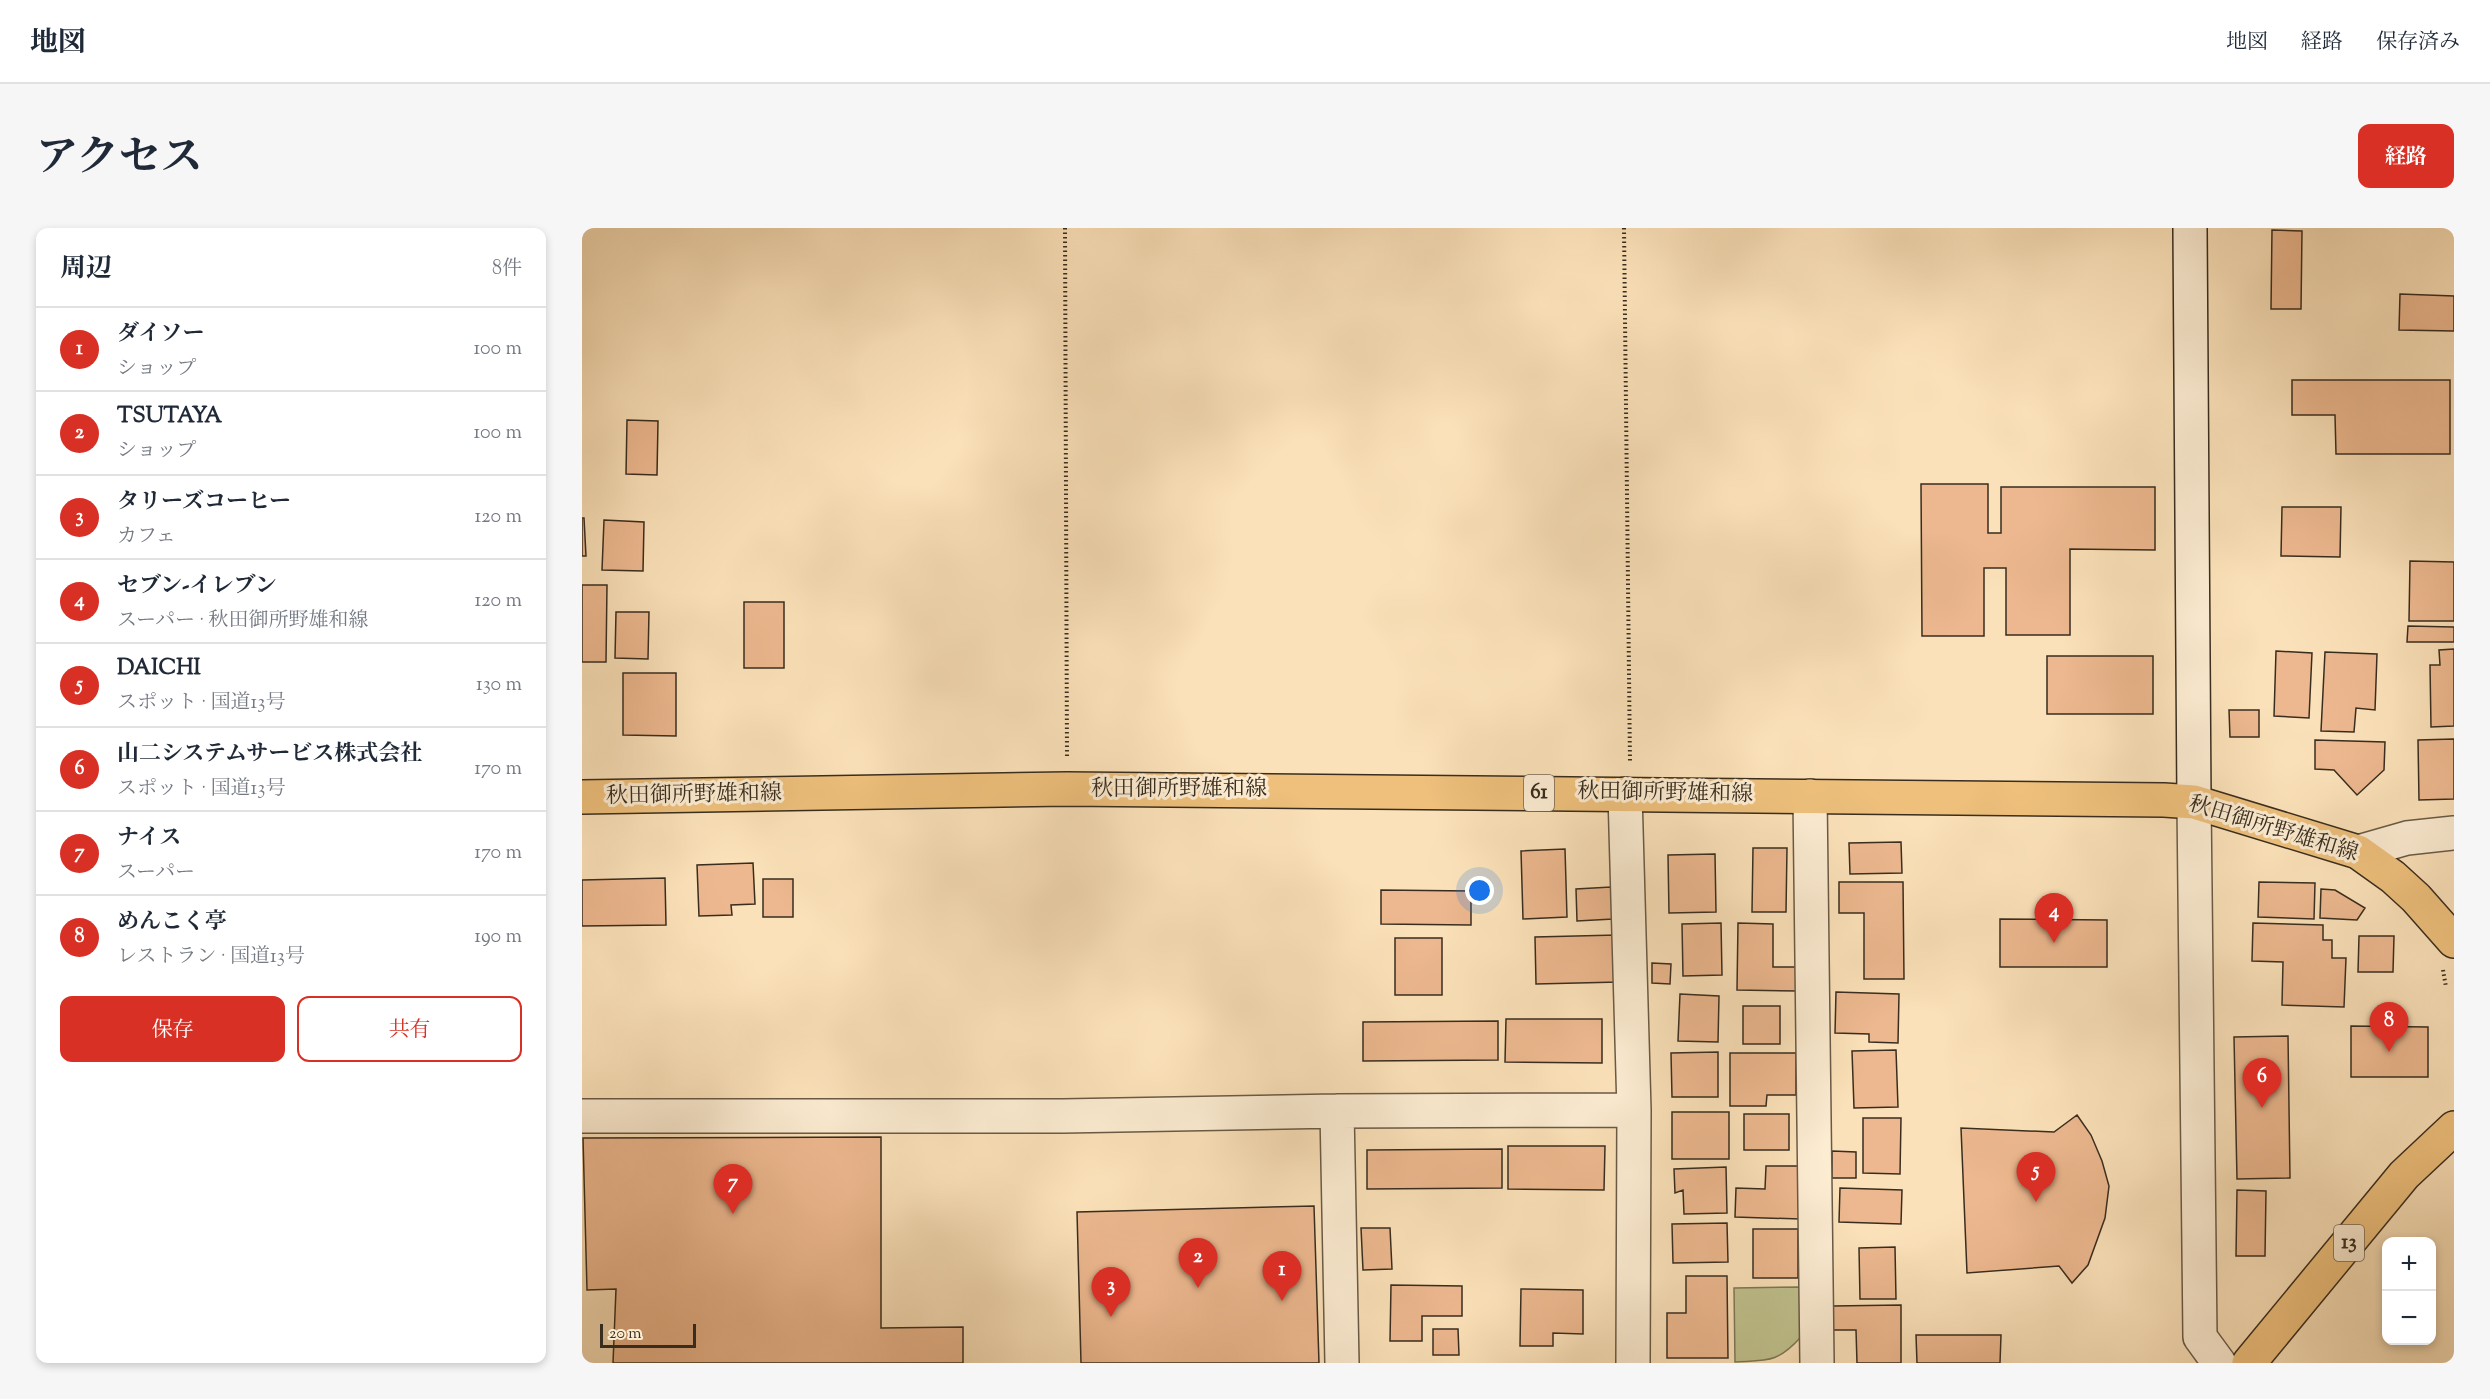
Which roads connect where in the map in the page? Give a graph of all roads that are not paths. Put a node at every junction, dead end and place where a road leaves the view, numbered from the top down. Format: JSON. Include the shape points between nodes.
{"nodes":[{"id":1,"x":2190,"y":228,"type":"edge"},
{"id":2,"x":1628,"y":794,"type":"junction"},
{"id":3,"x":1810,"y":796,"type":"junction"},
{"id":4,"x":582,"y":797,"type":"edge"},
{"id":5,"x":2194,"y":802,"type":"junction"},
{"id":6,"x":2454,"y":833,"type":"edge"},
{"id":7,"x":2358,"y":852,"type":"junction"},
{"id":8,"x":2449,"y":955,"type":"edge"},
{"id":9,"x":1634,"y":1110,"type":"junction"},
{"id":10,"x":1337,"y":1111,"type":"junction"},
{"id":11,"x":582,"y":1116,"type":"edge"},
{"id":12,"x":2454,"y":1128,"type":"edge"},
{"id":13,"x":1342,"y":1363,"type":"edge"},
{"id":14,"x":1633,"y":1363,"type":"edge"},
{"id":15,"x":1817,"y":1363,"type":"edge"},
{"id":16,"x":2219,"y":1363,"type":"edge"},
{"id":17,"x":2249,"y":1363,"type":"edge"}],
"edges":[{"from":1,"to":5,"type":"street"},
{"from":2,"to":3,"type":"main road","name":"秋田御所野雄和線","number":"61"},
{"from":2,"to":4,"type":"main road","name":"秋田御所野雄和線","number":"61","via":[[1068,789]]},
{"from":2,"to":9,"type":"street"},
{"from":3,"to":5,"type":"main road","name":"秋田御所野雄和線","number":"61"},
{"from":3,"to":15,"type":"street"},
{"from":5,"to":7,"type":"main road","name":"秋田御所野雄和線","number":"61"},
{"from":5,"to":16,"type":"street","via":[[2200,1337]]},
{"from":6,"to":7,"type":"street","via":[[2406,838]]},
{"from":7,"to":8,"type":"main road","name":"秋田御所野雄和線","number":"61","via":[[2416,898]]},
{"from":9,"to":10,"type":"street"},
{"from":9,"to":14,"type":"street"},
{"from":10,"to":11,"type":"street","via":[[1064,1116]]},
{"from":10,"to":13,"type":"street"},
{"from":12,"to":17,"type":"main road","number":"13","via":[[2404,1175]]}]}
